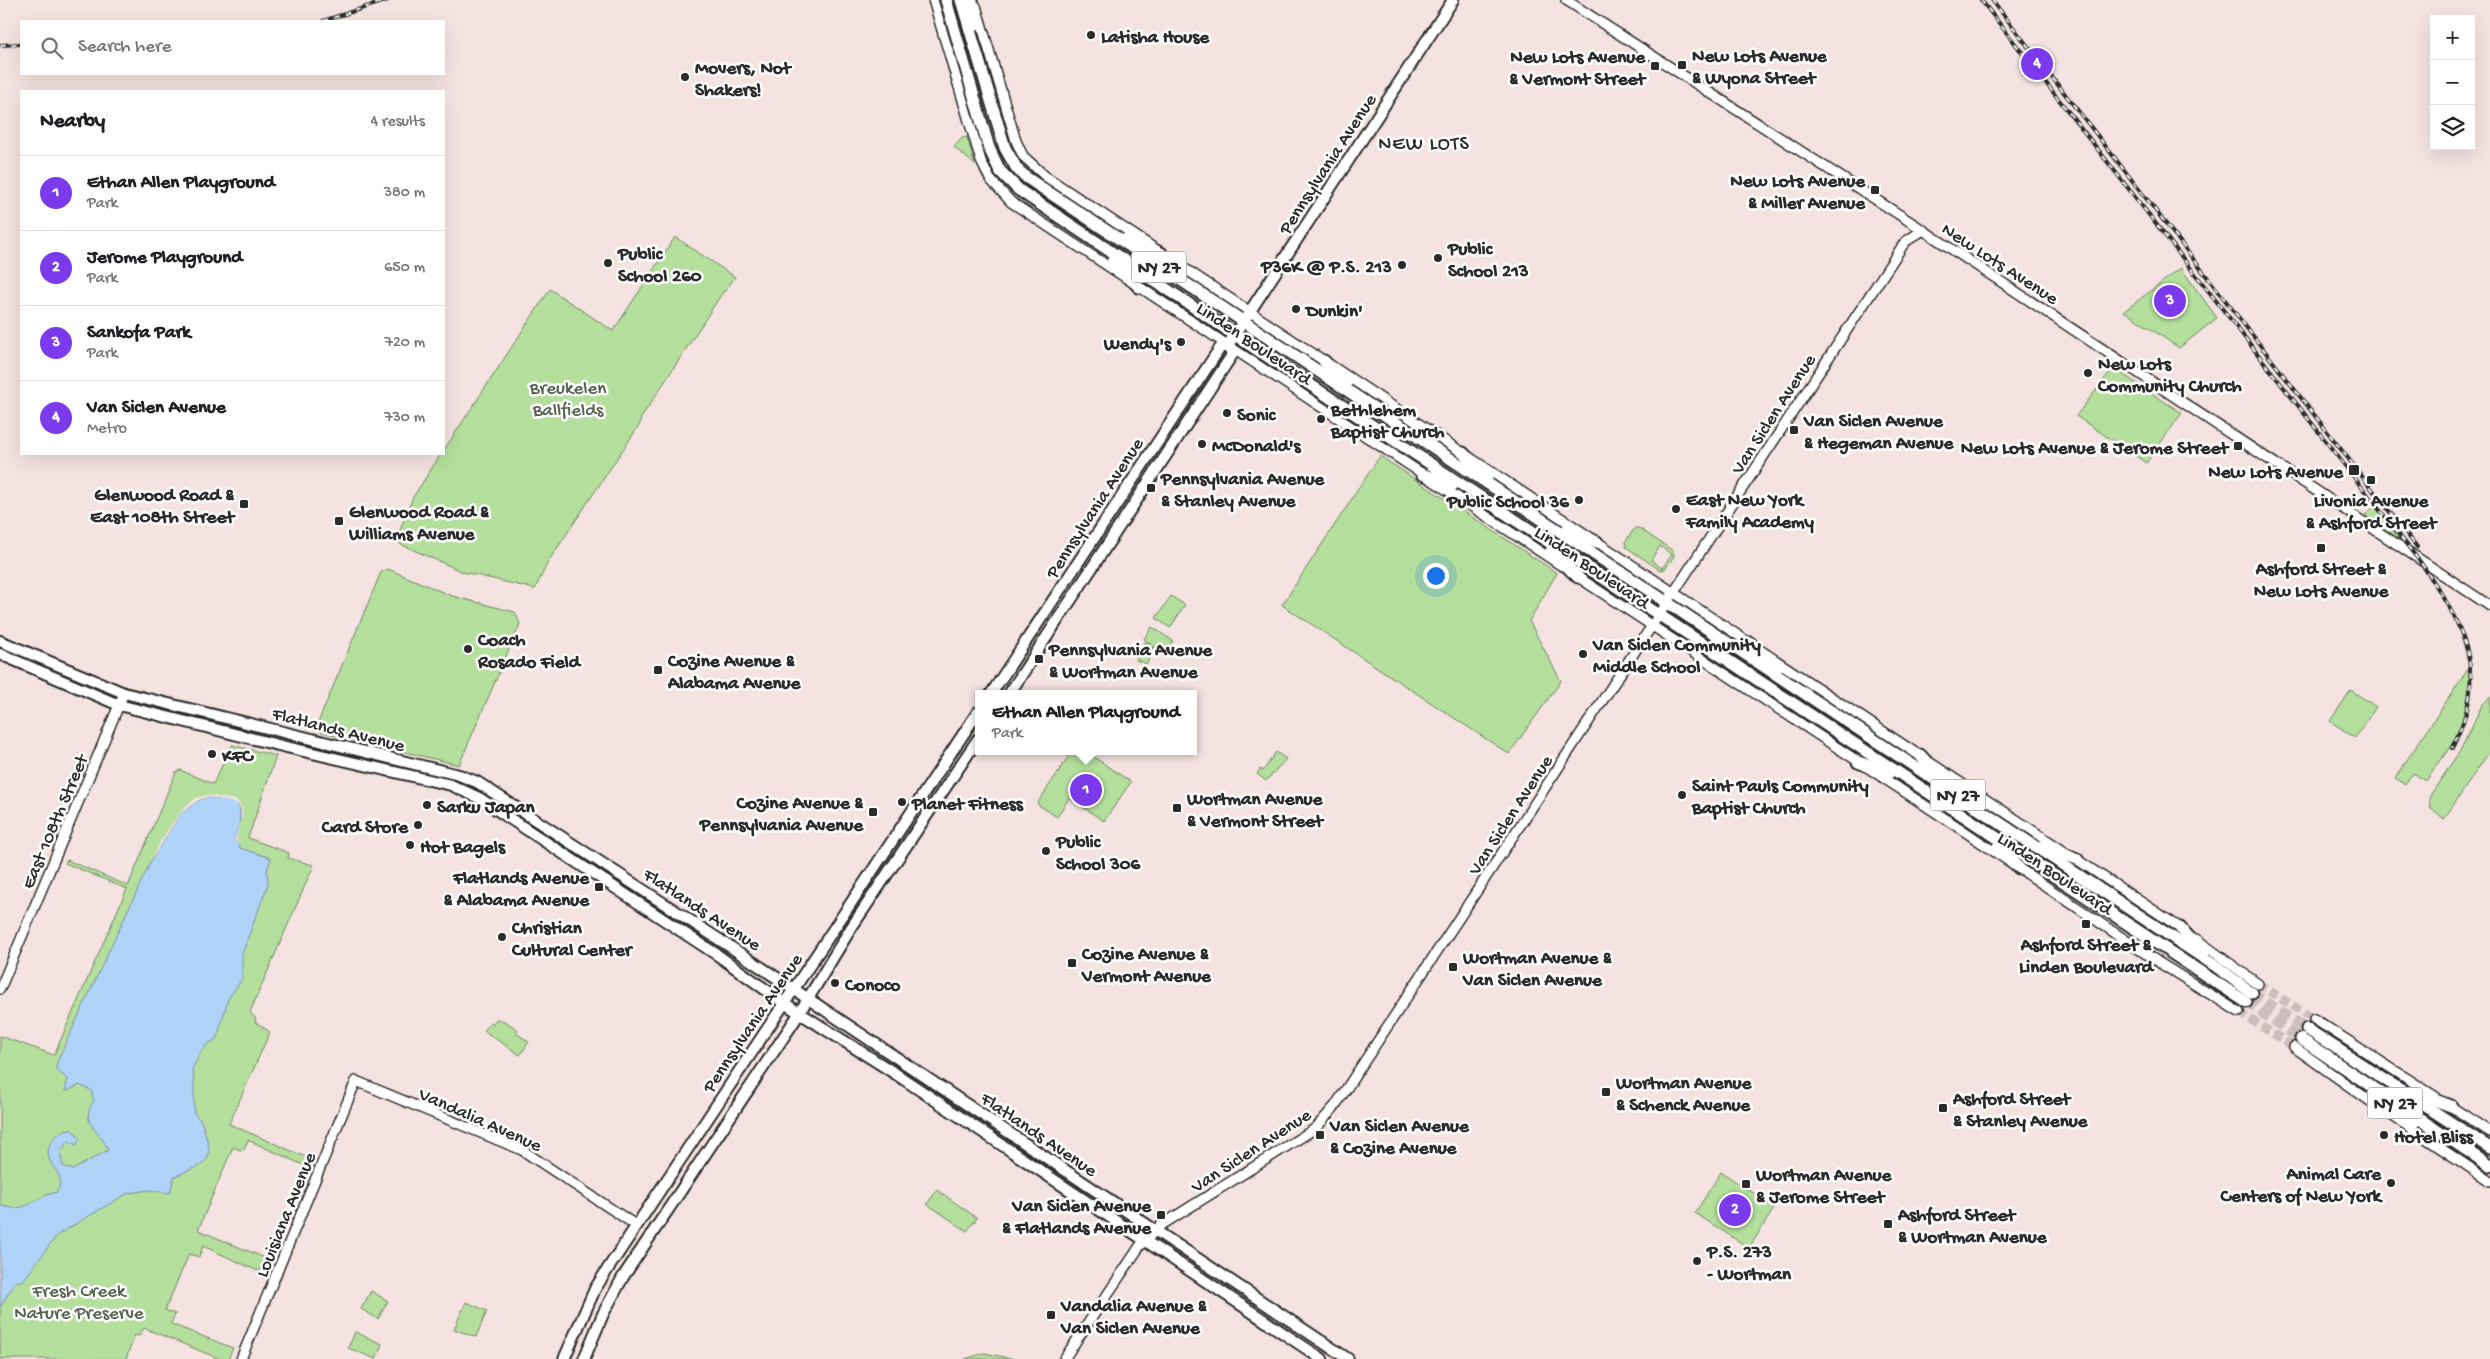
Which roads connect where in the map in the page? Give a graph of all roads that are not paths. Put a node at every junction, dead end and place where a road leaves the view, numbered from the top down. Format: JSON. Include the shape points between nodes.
{"nodes":[{"id":1,"x":933,"y":0,"type":"edge"},
{"id":2,"x":946,"y":0,"type":"edge"},
{"id":3,"x":962,"y":0,"type":"edge"},
{"id":4,"x":973,"y":0,"type":"edge"},
{"id":5,"x":1453,"y":0,"type":"edge"},
{"id":6,"x":1566,"y":0,"type":"edge"},
{"id":7,"x":975,"y":47,"type":"junction"},
{"id":8,"x":1104,"y":230,"type":"junction"},
{"id":9,"x":1923,"y":230,"type":"junction"},
{"id":10,"x":1098,"y":244,"type":"junction"},
{"id":11,"x":1161,"y":253,"type":"junction"},
{"id":12,"x":1140,"y":287,"type":"junction"},
{"id":13,"x":1250,"y":311,"type":"junction"},
{"id":14,"x":1243,"y":322,"type":"junction"},
{"id":15,"x":1231,"y":340,"type":"junction"},
{"id":16,"x":1324,"y":360,"type":"junction"},
{"id":17,"x":1356,"y":397,"type":"junction"},
{"id":18,"x":1463,"y":453,"type":"junction"},
{"id":19,"x":1422,"y":474,"type":"junction"},
{"id":20,"x":1472,"y":492,"type":"junction"},
{"id":21,"x":1500,"y":492,"type":"junction"},
{"id":22,"x":1546,"y":523,"type":"junction"},
{"id":23,"x":1532,"y":532,"type":"junction"},
{"id":24,"x":1597,"y":542,"type":"junction"},
{"id":25,"x":1578,"y":577,"type":"junction"},
{"id":26,"x":1670,"y":598,"type":"junction"},
{"id":27,"x":2490,"y":606,"type":"edge"},
{"id":28,"x":1659,"y":615,"type":"junction"},
{"id":29,"x":1652,"y":626,"type":"junction"},
{"id":30,"x":0,"y":641,"type":"edge"},
{"id":31,"x":1750,"y":643,"type":"junction"},
{"id":32,"x":0,"y":654,"type":"edge"},
{"id":33,"x":1791,"y":685,"type":"junction"},
{"id":34,"x":993,"y":690,"type":"edge"},
{"id":35,"x":1012,"y":690,"type":"edge"},
{"id":36,"x":124,"y":693,"type":"junction"},
{"id":37,"x":119,"y":705,"type":"junction"},
{"id":38,"x":975,"y":716,"type":"edge"},
{"id":39,"x":975,"y":744,"type":"edge"},
{"id":40,"x":1920,"y":755,"type":"junction"},
{"id":41,"x":1858,"y":762,"type":"junction"},
{"id":42,"x":1906,"y":779,"type":"junction"},
{"id":43,"x":1954,"y":793,"type":"junction"},
{"id":44,"x":1981,"y":829,"type":"junction"},
{"id":45,"x":2020,"y":837,"type":"junction"},
{"id":46,"x":2076,"y":860,"type":"junction"},
{"id":47,"x":2019,"y":868,"type":"junction"},
{"id":48,"x":2180,"y":928,"type":"junction"},
{"id":49,"x":2217,"y":967,"type":"junction"},
{"id":50,"x":0,"y":990,"type":"edge"},
{"id":51,"x":792,"y":990,"type":"junction"},
{"id":52,"x":806,"y":998,"type":"junction"},
{"id":53,"x":2249,"y":998,"type":"junction"},
{"id":54,"x":784,"y":1003,"type":"junction"},
{"id":55,"x":799,"y":1013,"type":"junction"},
{"id":56,"x":2304,"y":1034,"type":"junction"},
{"id":57,"x":356,"y":1081,"type":"joint"},
{"id":58,"x":2393,"y":1084,"type":"junction"},
{"id":59,"x":2451,"y":1106,"type":"junction"},
{"id":60,"x":2384,"y":1110,"type":"junction"},
{"id":61,"x":2435,"y":1130,"type":"junction"},
{"id":62,"x":2490,"y":1132,"type":"edge"},
{"id":63,"x":2490,"y":1148,"type":"edge"},
{"id":64,"x":2476,"y":1157,"type":"junction"},
{"id":65,"x":2490,"y":1166,"type":"edge"},
{"id":66,"x":2490,"y":1171,"type":"edge"},
{"id":67,"x":2490,"y":1181,"type":"edge"},
{"id":68,"x":637,"y":1226,"type":"junction"},
{"id":69,"x":1155,"y":1231,"type":"junction"},
{"id":70,"x":1145,"y":1240,"type":"junction"},
{"id":71,"x":241,"y":1359,"type":"edge"},
{"id":72,"x":564,"y":1359,"type":"edge"},
{"id":73,"x":584,"y":1359,"type":"edge"},
{"id":74,"x":1064,"y":1359,"type":"edge"},
{"id":75,"x":1322,"y":1359,"type":"edge"},
{"id":76,"x":1348,"y":1359,"type":"edge"}],
"edges":[{"from":1,"to":12,"type":"street","name":"Linden Boulevard","via":[[981,161],[990,179],[1011,202]]},
{"from":2,"to":10,"type":"highway","name":"Linden Boulevard","number":"NY 27","via":[[989,148],[1000,171],[1034,202]]},
{"from":3,"to":7,"type":"highway","name":"Linden Boulevard","number":"NY 27"},
{"from":4,"to":7,"type":"highway"},
{"from":4,"to":11,"type":"street","name":"Linden Boulevard","via":[[1023,156],[1045,176]]},
{"from":5,"to":13,"type":"main road","name":"Pennsylvania Avenue"},
{"from":6,"to":9,"type":"street","name":"New Lots Avenue"},
{"from":7,"to":8,"type":"highway","name":"Linden Boulevard","number":"NY 27","via":[[1005,148],[1017,169],[1042,190]]},
{"from":8,"to":11,"type":"highway"},
{"from":8,"to":14,"type":"highway","name":"Linden Boulevard","number":"NY 27"},
{"from":9,"to":26,"type":"street","name":"Van Siclen Avenue","via":[[1905,242]]},
{"from":9,"to":27,"type":"street","name":"New Lots Avenue"},
{"from":10,"to":12,"type":"highway"},
{"from":10,"to":15,"type":"highway","name":"Linden Boulevard","number":"NY 27"},
{"from":11,"to":13,"type":"street","name":"Linden Boulevard"},
{"from":12,"to":15,"type":"street","name":"Linden Boulevard"},
{"from":13,"to":14,"type":"main road","name":"Pennsylvania Avenue"},
{"from":13,"to":16,"type":"street","name":"Linden Boulevard"},
{"from":14,"to":15,"type":"main road","name":"Pennsylvania Avenue"},
{"from":14,"to":17,"type":"highway","name":"Linden Boulevard","number":"NY 27"},
{"from":15,"to":19,"type":"street","name":"Linden Boulevard"},
{"from":15,"to":20,"type":"highway","name":"Linden Boulevard","number":"NY 27"},
{"from":15,"to":34,"type":"main road","name":"Pennsylvania Avenue","via":[[1220,348]]},
{"from":15,"to":35,"type":"main road","name":"Pennsylvania Avenue","via":[[1232,355]]},
{"from":16,"to":17,"type":"highway"},
{"from":16,"to":18,"type":"street","name":"Linden Boulevard"},
{"from":17,"to":21,"type":"highway","name":"Linden Boulevard","number":"NY 27"},
{"from":18,"to":21,"type":"highway"},
{"from":18,"to":24,"type":"street","name":"Linden Boulevard"},
{"from":19,"to":20,"type":"highway"},
{"from":19,"to":25,"type":"street","name":"Linden Boulevard"},
{"from":20,"to":23,"type":"highway","name":"Linden Boulevard","number":"NY 27"},
{"from":21,"to":22,"type":"highway","name":"Linden Boulevard","number":"NY 27"},
{"from":22,"to":24,"type":"highway"},
{"from":22,"to":26,"type":"highway","name":"Linden Boulevard","number":"NY 27"},
{"from":23,"to":25,"type":"highway"},
{"from":23,"to":28,"type":"highway","name":"Linden Boulevard","number":"NY 27"},
{"from":24,"to":26,"type":"street","name":"Linden Boulevard"},
{"from":25,"to":29,"type":"street","name":"Linden Boulevard"},
{"from":26,"to":28,"type":"street","name":"Van Siclen Avenue"},
{"from":26,"to":31,"type":"street","name":"Linden Boulevard"},
{"from":26,"to":33,"type":"highway","name":"Linden Boulevard","number":"NY 27"},
{"from":28,"to":29,"type":"street","name":"Van Siclen Avenue"},
{"from":28,"to":42,"type":"highway","name":"Linden Boulevard","number":"NY 27"},
{"from":29,"to":41,"type":"street","name":"Linden Boulevard"},
{"from":29,"to":69,"type":"street","name":"Van Siclen Avenue","via":[[1325,1119],[1316,1128]]},
{"from":30,"to":36,"type":"main road","name":"Flatlands Avenue"},
{"from":31,"to":33,"type":"highway"},
{"from":31,"to":40,"type":"street","name":"Linden Boulevard"},
{"from":32,"to":37,"type":"main road","name":"Flatlands Avenue"},
{"from":33,"to":43,"type":"highway","name":"Linden Boulevard","number":"NY 27"},
{"from":36,"to":37,"type":"street","name":"East 108th Street"},
{"from":36,"to":51,"type":"main road","name":"Flatlands Avenue","via":[[477,782]]},
{"from":37,"to":50,"type":"street","name":"East 108th Street"},
{"from":37,"to":54,"type":"main road","name":"Flatlands Avenue","via":[[456,787],[653,912]]},
{"from":38,"to":51,"type":"main road","name":"Pennsylvania Avenue"},
{"from":39,"to":52,"type":"main road","name":"Pennsylvania Avenue"},
{"from":40,"to":43,"type":"highway"},
{"from":40,"to":46,"type":"street","name":"Linden Boulevard"},
{"from":41,"to":42,"type":"highway"},
{"from":41,"to":47,"type":"street","name":"Linden Boulevard"},
{"from":42,"to":44,"type":"highway","name":"Linden Boulevard","number":"NY 27"},
{"from":43,"to":45,"type":"highway","name":"Linden Boulevard","number":"NY 27"},
{"from":44,"to":47,"type":"highway"},
{"from":44,"to":53,"type":"highway","name":"Linden Boulevard","number":"NY 27"},
{"from":45,"to":46,"type":"highway"},
{"from":45,"to":49,"type":"highway","name":"Linden Boulevard","number":"NY 27"},
{"from":46,"to":48,"type":"street","name":"Linden Boulevard"},
{"from":47,"to":53,"type":"street","name":"Linden Boulevard","via":[[2158,962]]},
{"from":48,"to":49,"type":"highway"},
{"from":48,"to":53,"type":"street","name":"Linden Boulevard"},
{"from":49,"to":53,"type":"highway","name":"Linden Boulevard","number":"NY 27"},
{"from":51,"to":52,"type":"main road","name":"Flatlands Avenue"},
{"from":51,"to":54,"type":"main road","name":"Pennsylvania Avenue"},
{"from":52,"to":55,"type":"main road","name":"Pennsylvania Avenue"},
{"from":52,"to":69,"type":"main road","name":"Flatlands Avenue"},
{"from":54,"to":55,"type":"main road","name":"Flatlands Avenue"},
{"from":54,"to":68,"type":"main road","name":"Pennsylvania Avenue"},
{"from":55,"to":70,"type":"main road","name":"Flatlands Avenue"},
{"from":55,"to":73,"type":"main road","name":"Pennsylvania Avenue","via":[[623,1277]]},
{"from":56,"to":58,"type":"highway","number":"NY 27"},
{"from":56,"to":59,"type":"street"},
{"from":56,"to":60,"type":"street"},
{"from":56,"to":61,"type":"highway","number":"NY 27"},
{"from":57,"to":68,"type":"street","name":"Vandalia Avenue","via":[[521,1149]]},
{"from":57,"to":71,"type":"street","name":"Louisiana Avenue"},
{"from":58,"to":59,"type":"highway"},
{"from":58,"to":63,"type":"highway","number":"NY 27"},
{"from":59,"to":62,"type":"street"},
{"from":60,"to":61,"type":"highway"},
{"from":60,"to":67,"type":"street"},
{"from":61,"to":64,"type":"highway","number":"NY 27"},
{"from":64,"to":65,"type":"highway","number":"NY 27"},
{"from":64,"to":66,"type":"highway"},
{"from":68,"to":72,"type":"main road","name":"Pennsylvania Avenue","via":[[595,1289]]},
{"from":69,"to":70,"type":"street","name":"Van Siclen Avenue"},
{"from":69,"to":76,"type":"main road","name":"Flatlands Avenue"},
{"from":70,"to":74,"type":"street","name":"Van Siclen Avenue"},
{"from":70,"to":75,"type":"main road","name":"Flatlands Avenue"}]}
